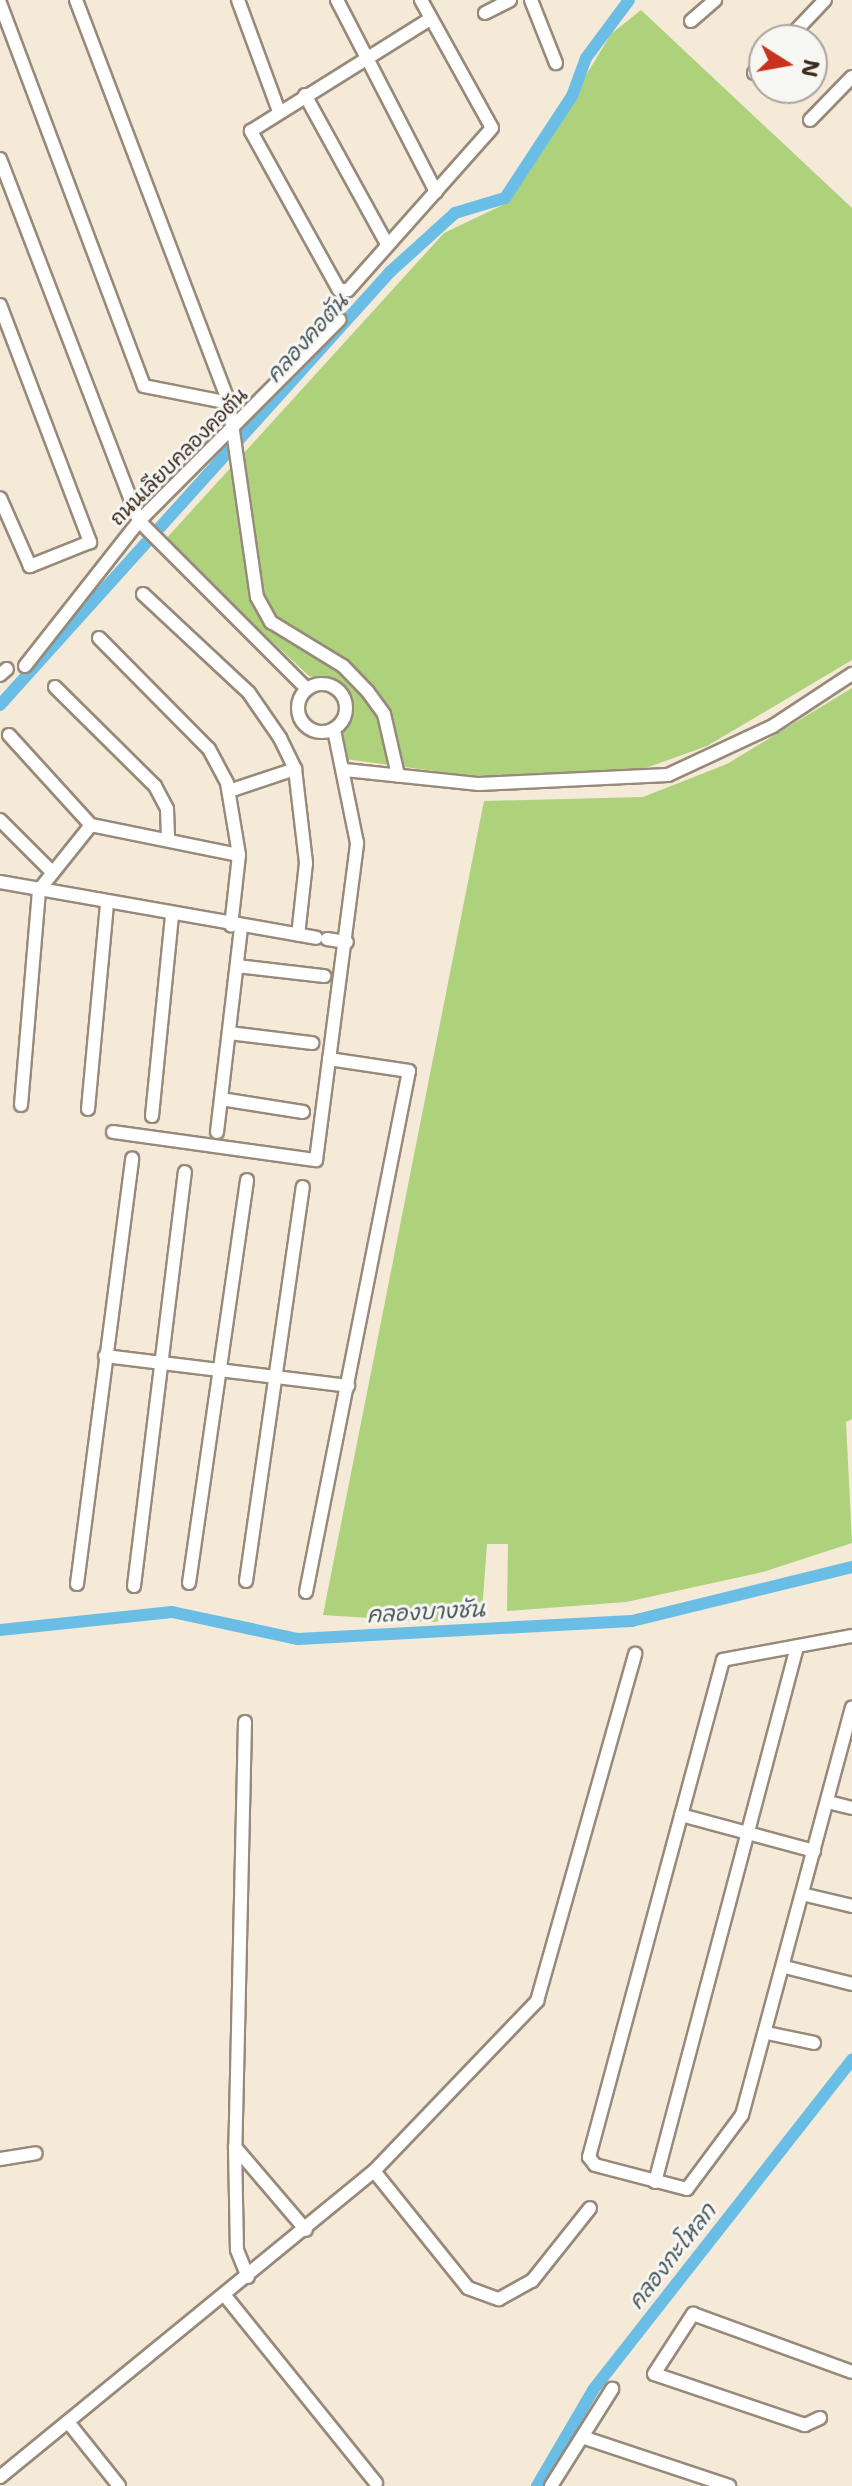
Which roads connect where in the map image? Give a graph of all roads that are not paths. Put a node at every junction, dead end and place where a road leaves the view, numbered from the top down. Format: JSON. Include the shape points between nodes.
{"nodes":[{"id":1,"x":76,"y":0,"type":"edge"},
{"id":2,"x":238,"y":0,"type":"edge"},
{"id":3,"x":337,"y":0,"type":"edge"},
{"id":4,"x":421,"y":0,"type":"edge"},
{"id":5,"x":510,"y":0,"type":"edge"},
{"id":6,"x":531,"y":0,"type":"edge"},
{"id":7,"x":715,"y":0,"type":"edge"},
{"id":8,"x":825,"y":0,"type":"edge"},
{"id":9,"x":0,"y":3,"type":"edge"},
{"id":10,"x":485,"y":13,"type":"dead end"},
{"id":11,"x":430,"y":19,"type":"junction"},
{"id":12,"x":691,"y":21,"type":"dead end"},
{"id":13,"x":802,"y":24,"type":"edge"},
{"id":14,"x":364,"y":60,"type":"junction"},
{"id":15,"x":556,"y":63,"type":"dead end"},
{"id":16,"x":852,"y":77,"type":"edge"},
{"id":17,"x":305,"y":95,"type":"junction"},
{"id":18,"x":278,"y":109,"type":"junction"},
{"id":19,"x":810,"y":120,"type":"dead end"},
{"id":20,"x":0,"y":159,"type":"edge"},
{"id":21,"x":436,"y":192,"type":"junction"},
{"id":22,"x":387,"y":244,"type":"junction"},
{"id":23,"x":0,"y":305,"type":"edge"},
{"id":24,"x":339,"y":320,"type":"dead end"},
{"id":25,"x":229,"y":403,"type":"junction"},
{"id":26,"x":232,"y":434,"type":"junction"},
{"id":27,"x":0,"y":498,"type":"edge"},
{"id":28,"x":142,"y":524,"type":"junction"},
{"id":29,"x":143,"y":594,"type":"dead end"},
{"id":30,"x":99,"y":638,"type":"dead end"},
{"id":31,"x":25,"y":666,"type":"dead end"},
{"id":32,"x":852,"y":674,"type":"edge"},
{"id":33,"x":55,"y":687,"type":"dead end"},
{"id":34,"x":306,"y":688,"type":"junction"},
{"id":35,"x":334,"y":730,"type":"junction"},
{"id":36,"x":9,"y":735,"type":"dead end"},
{"id":37,"x":295,"y":769,"type":"junction"},
{"id":38,"x":345,"y":770,"type":"junction"},
{"id":39,"x":398,"y":775,"type":"junction"},
{"id":40,"x":229,"y":791,"type":"junction"},
{"id":41,"x":0,"y":820,"type":"edge"},
{"id":42,"x":91,"y":825,"type":"junction"},
{"id":43,"x":168,"y":839,"type":"junction"},
{"id":44,"x":239,"y":855,"type":"junction"},
{"id":45,"x":49,"y":869,"type":"junction"},
{"id":46,"x":0,"y":882,"type":"edge"},
{"id":47,"x":39,"y":890,"type":"junction"},
{"id":48,"x":107,"y":903,"type":"junction"},
{"id":49,"x":172,"y":916,"type":"junction"},
{"id":50,"x":236,"y":927,"type":"junction"},
{"id":51,"x":298,"y":935,"type":"junction"},
{"id":52,"x":347,"y":942,"type":"junction"},
{"id":53,"x":237,"y":966,"type":"junction"},
{"id":54,"x":324,"y":976,"type":"dead end"},
{"id":55,"x":229,"y":1033,"type":"junction"},
{"id":56,"x":312,"y":1043,"type":"dead end"},
{"id":57,"x":329,"y":1059,"type":"junction"},
{"id":58,"x":221,"y":1099,"type":"junction"},
{"id":59,"x":21,"y":1105,"type":"dead end"},
{"id":60,"x":88,"y":1109,"type":"dead end"},
{"id":61,"x":303,"y":1112,"type":"dead end"},
{"id":62,"x":152,"y":1116,"type":"dead end"},
{"id":63,"x":113,"y":1132,"type":"dead end"},
{"id":64,"x":217,"y":1132,"type":"dead end"},
{"id":65,"x":132,"y":1159,"type":"dead end"},
{"id":66,"x":185,"y":1172,"type":"dead end"},
{"id":67,"x":247,"y":1180,"type":"dead end"},
{"id":68,"x":303,"y":1187,"type":"dead end"},
{"id":69,"x":105,"y":1356,"type":"junction"},
{"id":70,"x":162,"y":1361,"type":"junction"},
{"id":71,"x":220,"y":1368,"type":"junction"},
{"id":72,"x":276,"y":1375,"type":"junction"},
{"id":73,"x":348,"y":1386,"type":"junction"},
{"id":74,"x":246,"y":1581,"type":"dead end"},
{"id":75,"x":189,"y":1583,"type":"dead end"},
{"id":76,"x":77,"y":1584,"type":"dead end"},
{"id":77,"x":134,"y":1586,"type":"dead end"},
{"id":78,"x":306,"y":1592,"type":"dead end"},
{"id":79,"x":852,"y":1636,"type":"edge"},
{"id":80,"x":797,"y":1647,"type":"junction"},
{"id":81,"x":635,"y":1654,"type":"dead end"},
{"id":82,"x":852,"y":1708,"type":"edge"},
{"id":83,"x":245,"y":1722,"type":"dead end"},
{"id":84,"x":847,"y":1751,"type":"edge"},
{"id":85,"x":828,"y":1802,"type":"junction"},
{"id":86,"x":852,"y":1808,"type":"edge"},
{"id":87,"x":681,"y":1815,"type":"junction"},
{"id":88,"x":748,"y":1833,"type":"junction"},
{"id":89,"x":814,"y":1851,"type":"junction"},
{"id":90,"x":806,"y":1895,"type":"junction"},
{"id":91,"x":852,"y":1906,"type":"edge"},
{"id":92,"x":785,"y":1967,"type":"junction"},
{"id":93,"x":852,"y":1984,"type":"edge"},
{"id":94,"x":767,"y":2033,"type":"junction"},
{"id":95,"x":814,"y":2043,"type":"dead end"},
{"id":96,"x":235,"y":2147,"type":"junction"},
{"id":97,"x":36,"y":2153,"type":"dead end"},
{"id":98,"x":0,"y":2159,"type":"edge"},
{"id":99,"x":374,"y":2171,"type":"junction"},
{"id":100,"x":655,"y":2182,"type":"junction"},
{"id":101,"x":590,"y":2208,"type":"dead end"},
{"id":102,"x":306,"y":2230,"type":"junction"},
{"id":103,"x":248,"y":2277,"type":"junction"},
{"id":104,"x":226,"y":2297,"type":"junction"},
{"id":105,"x":852,"y":2372,"type":"edge"},
{"id":106,"x":612,"y":2389,"type":"dead end"},
{"id":107,"x":820,"y":2418,"type":"dead end"},
{"id":108,"x":68,"y":2422,"type":"junction"},
{"id":109,"x":585,"y":2438,"type":"junction"},
{"id":110,"x":3,"y":2473,"type":"edge"},
{"id":111,"x":376,"y":2483,"type":"dead end"},
{"id":112,"x":119,"y":2486,"type":"edge"},
{"id":113,"x":551,"y":2486,"type":"edge"},
{"id":114,"x":729,"y":2486,"type":"edge"}],
"edges":[{"from":1,"to":25,"type":"street"},
{"from":2,"to":18,"type":"street"},
{"from":3,"to":14,"type":"street"},
{"from":4,"to":11,"type":"street"},
{"from":5,"to":10,"type":"street"},
{"from":6,"to":15,"type":"street"},
{"from":7,"to":12,"type":"street"},
{"from":8,"to":13,"type":"street"},
{"from":9,"to":25,"type":"street","via":[[144,386]]},
{"from":11,"to":14,"type":"street"},
{"from":11,"to":21,"type":"street","via":[[492,128]]},
{"from":14,"to":17,"type":"street"},
{"from":14,"to":21,"type":"street"},
{"from":16,"to":19,"type":"street"},
{"from":17,"to":18,"type":"street"},
{"from":17,"to":22,"type":"street"},
{"from":18,"to":22,"type":"street","via":[[254,124],[253,136],[339,290],[348,290]]},
{"from":20,"to":28,"type":"street"},
{"from":21,"to":22,"type":"street"},
{"from":23,"to":27,"type":"street","via":[[90,542],[30,566]]},
{"from":24,"to":26,"type":"street","name":"ถนนเลียบคลองคอตัน"},
{"from":25,"to":26,"type":"street"},
{"from":26,"to":28,"type":"street","name":"ถนนเลียบคลองคอตัน"},
{"from":26,"to":39,"type":"street","via":[[257,597],[271,622],[343,666],[368,692],[384,714]]},
{"from":28,"to":31,"type":"street","name":"ถนนเลียบคลองคอตัน"},
{"from":28,"to":34,"type":"street"},
{"from":29,"to":37,"type":"street","via":[[249,693]]},
{"from":30,"to":40,"type":"street","via":[[209,749]]},
{"from":32,"to":39,"type":"street","via":[[773,726],[668,775],[479,784]]},
{"from":33,"to":43,"type":"street","via":[[155,786],[167,809]]},
{"from":34,"to":35,"type":"street","via":[[297,707],[305,726]]},
{"from":34,"to":35,"type":"street","via":[[319,683],[343,694],[347,707]]},
{"from":35,"to":38,"type":"street"},
{"from":36,"to":42,"type":"street"},
{"from":37,"to":40,"type":"street"},
{"from":37,"to":51,"type":"street","via":[[306,863]]},
{"from":38,"to":39,"type":"street"},
{"from":38,"to":52,"type":"street","via":[[357,843]]},
{"from":40,"to":44,"type":"street"},
{"from":41,"to":45,"type":"street"},
{"from":42,"to":43,"type":"street"},
{"from":42,"to":45,"type":"street"},
{"from":43,"to":44,"type":"street"},
{"from":44,"to":50,"type":"street"},
{"from":45,"to":47,"type":"street"},
{"from":46,"to":47,"type":"street"},
{"from":47,"to":48,"type":"street"},
{"from":47,"to":59,"type":"street"},
{"from":48,"to":49,"type":"street"},
{"from":48,"to":60,"type":"street"},
{"from":49,"to":50,"type":"street"},
{"from":49,"to":62,"type":"street"},
{"from":50,"to":51,"type":"street"},
{"from":50,"to":53,"type":"street"},
{"from":51,"to":52,"type":"street"},
{"from":52,"to":57,"type":"street"},
{"from":53,"to":54,"type":"street"},
{"from":53,"to":55,"type":"street"},
{"from":55,"to":56,"type":"street"},
{"from":55,"to":58,"type":"street"},
{"from":57,"to":63,"type":"street","via":[[316,1160]]},
{"from":57,"to":73,"type":"street","via":[[409,1071]]},
{"from":58,"to":61,"type":"street"},
{"from":58,"to":64,"type":"street"},
{"from":65,"to":69,"type":"street"},
{"from":66,"to":70,"type":"street"},
{"from":67,"to":71,"type":"street"},
{"from":68,"to":72,"type":"street"},
{"from":69,"to":70,"type":"street"},
{"from":69,"to":76,"type":"street"},
{"from":70,"to":71,"type":"street"},
{"from":70,"to":77,"type":"street"},
{"from":71,"to":72,"type":"street"},
{"from":71,"to":75,"type":"street"},
{"from":72,"to":73,"type":"street"},
{"from":72,"to":74,"type":"street"},
{"from":73,"to":78,"type":"street"},
{"from":79,"to":80,"type":"street"},
{"from":80,"to":87,"type":"street","via":[[723,1660]]},
{"from":80,"to":88,"type":"street"},
{"from":81,"to":99,"type":"street","via":[[537,2001]]},
{"from":82,"to":84,"type":"street"},
{"from":83,"to":96,"type":"street"},
{"from":84,"to":85,"type":"street"},
{"from":85,"to":86,"type":"street"},
{"from":85,"to":89,"type":"street"},
{"from":87,"to":88,"type":"street"},
{"from":87,"to":100,"type":"street","via":[[589,2157]]},
{"from":88,"to":89,"type":"street"},
{"from":88,"to":100,"type":"street"},
{"from":89,"to":90,"type":"street"},
{"from":90,"to":91,"type":"street"},
{"from":90,"to":92,"type":"street"},
{"from":92,"to":93,"type":"street"},
{"from":92,"to":94,"type":"street"},
{"from":94,"to":95,"type":"street"},
{"from":94,"to":100,"type":"street","via":[[728,2137],[687,2189]]},
{"from":96,"to":102,"type":"street"},
{"from":96,"to":103,"type":"street","via":[[237,2250]]},
{"from":97,"to":98,"type":"street"},
{"from":99,"to":101,"type":"street","via":[[452,2272],[485,2296],[521,2292]]},
{"from":99,"to":102,"type":"street"},
{"from":102,"to":103,"type":"street"},
{"from":103,"to":104,"type":"street"},
{"from":104,"to":108,"type":"street"},
{"from":104,"to":111,"type":"street"},
{"from":105,"to":107,"type":"street","via":[[693,2314],[654,2374],[805,2425]]},
{"from":106,"to":109,"type":"street"},
{"from":108,"to":110,"type":"street"},
{"from":108,"to":112,"type":"street"},
{"from":109,"to":113,"type":"street"},
{"from":109,"to":114,"type":"street"}]}
